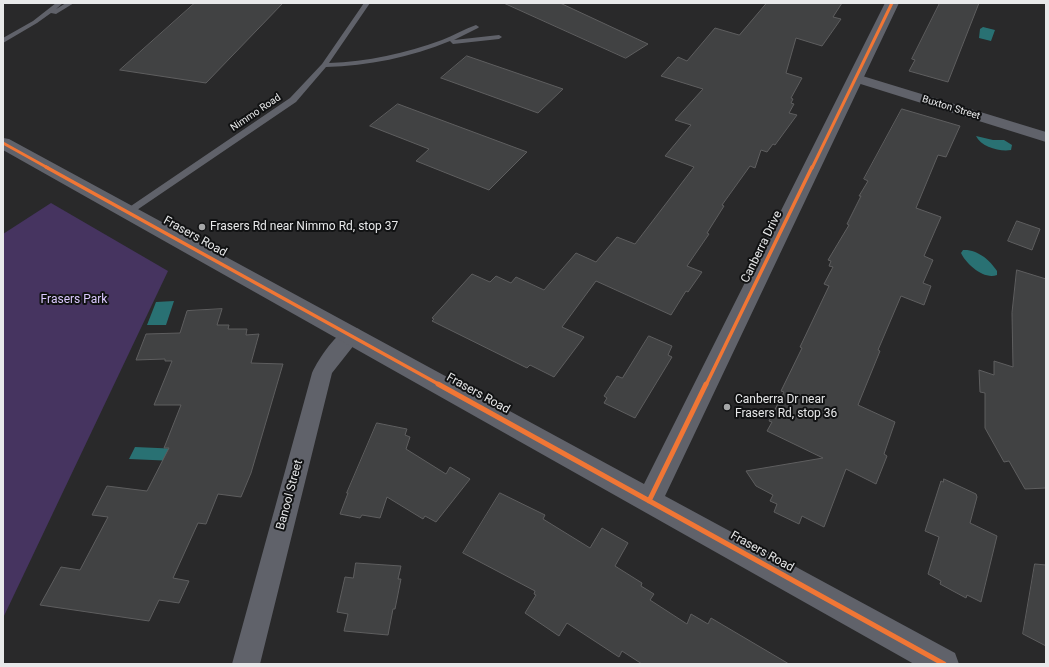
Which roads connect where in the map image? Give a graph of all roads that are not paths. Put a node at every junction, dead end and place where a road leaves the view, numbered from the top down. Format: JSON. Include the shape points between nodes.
{"nodes":[{"id":1,"x":60,"y":3,"type":"edge"},
{"id":2,"x":71,"y":3,"type":"edge"},
{"id":3,"x":367,"y":3,"type":"edge"},
{"id":4,"x":892,"y":3,"type":"edge"},
{"id":5,"x":34,"y":22,"type":"junction"},
{"id":6,"x":476,"y":27,"type":"dead end"},
{"id":7,"x":498,"y":37,"type":"dead end"},
{"id":8,"x":3,"y":41,"type":"edge"},
{"id":9,"x":442,"y":42,"type":"junction"},
{"id":10,"x":324,"y":65,"type":"junction"},
{"id":11,"x":856,"y":78,"type":"junction"},
{"id":12,"x":1046,"y":137,"type":"edge"},
{"id":13,"x":3,"y":142,"type":"edge"},
{"id":14,"x":128,"y":212,"type":"junction"},
{"id":15,"x":352,"y":335,"type":"junction"},
{"id":16,"x":649,"y":501,"type":"junction"},
{"id":17,"x":246,"y":664,"type":"edge"},
{"id":18,"x":944,"y":664,"type":"edge"}],
"edges":[{"from":1,"to":5,"type":"lane"},
{"from":2,"to":5,"type":"lane"},
{"from":3,"to":10,"type":"lane","name":"Nimmo Road"},
{"from":4,"to":11,"type":"street","name":"Canberra Drive"},
{"from":5,"to":8,"type":"lane"},
{"from":6,"to":9,"type":"lane"},
{"from":7,"to":9,"type":"lane"},
{"from":9,"to":10,"type":"lane","via":[[348,64]]},
{"from":10,"to":14,"type":"lane","name":"Nimmo Road","via":[[293,100]]},
{"from":11,"to":12,"type":"street","name":"Buxton Street"},
{"from":11,"to":16,"type":"street","name":"Canberra Drive"},
{"from":13,"to":14,"type":"street","name":"Frasers Road"},
{"from":14,"to":15,"type":"street","name":"Frasers Road"},
{"from":15,"to":16,"type":"street","name":"Frasers Road"},
{"from":15,"to":17,"type":"street","name":"Banool Street","via":[[328,362],[322,373]]},
{"from":16,"to":18,"type":"street","name":"Frasers Road"}]}
